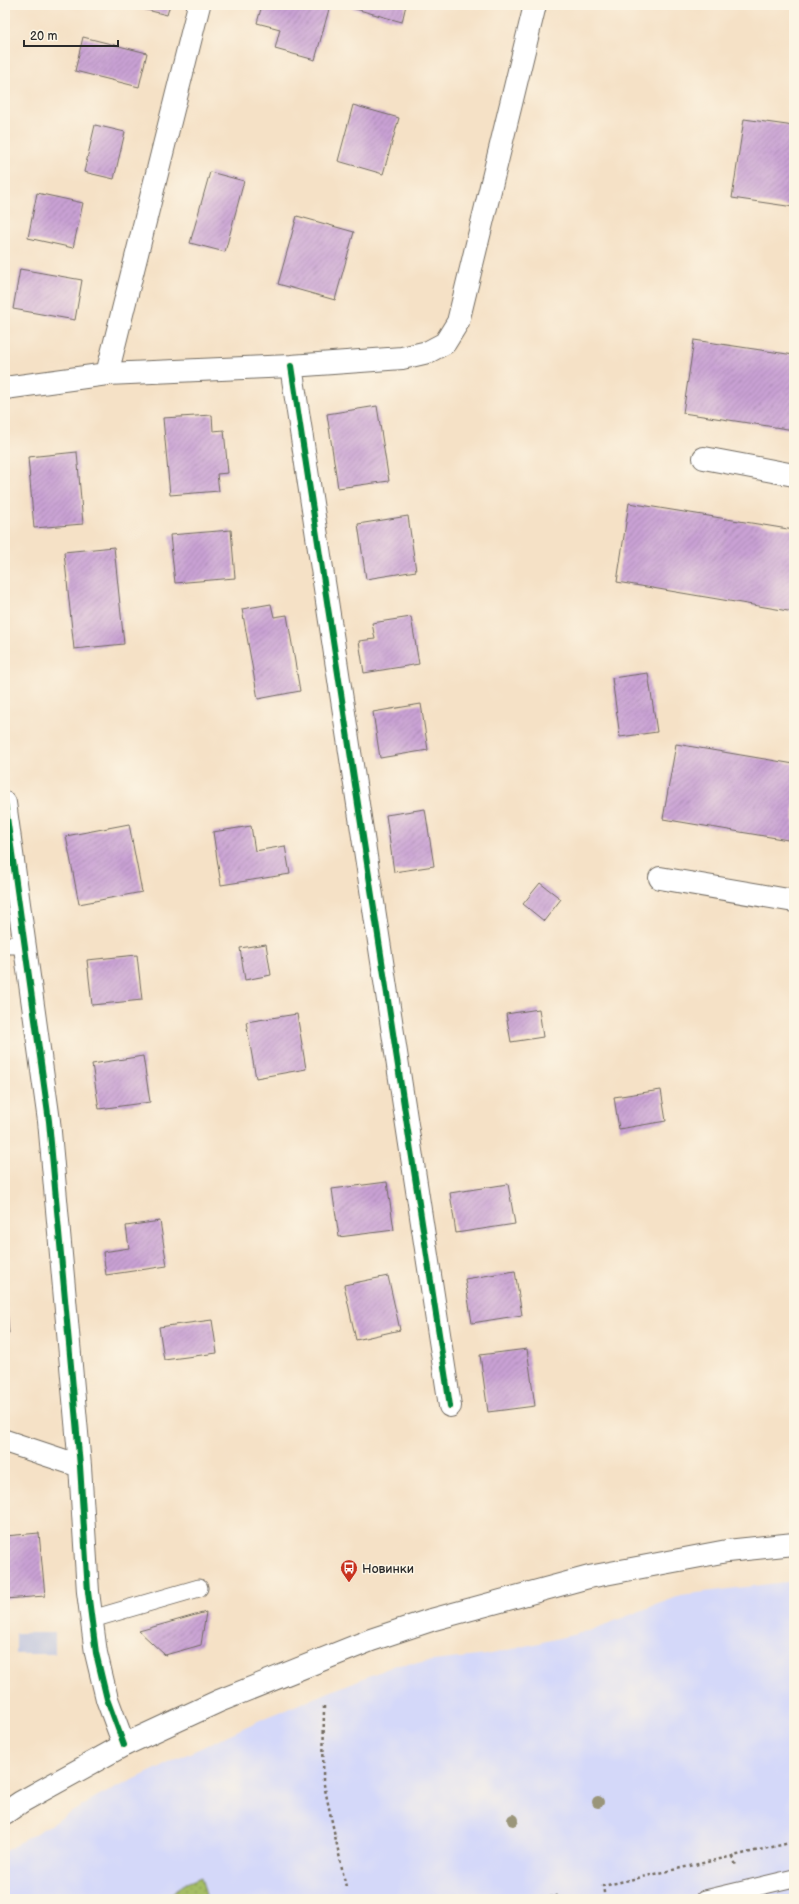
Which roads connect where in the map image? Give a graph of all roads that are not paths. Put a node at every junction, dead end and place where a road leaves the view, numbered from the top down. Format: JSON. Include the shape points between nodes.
{"nodes":[{"id":1,"x":199,"y":5,"type":"edge"},
{"id":2,"x":535,"y":5,"type":"edge"},
{"id":3,"x":291,"y":366,"type":"junction"},
{"id":4,"x":107,"y":374,"type":"junction"},
{"id":5,"x":5,"y":388,"type":"edge"},
{"id":6,"x":704,"y":458,"type":"dead end"},
{"id":7,"x":794,"y":475,"type":"edge"},
{"id":8,"x":5,"y":803,"type":"edge"},
{"id":9,"x":7,"y":824,"type":"edge"},
{"id":10,"x":660,"y":878,"type":"dead end"},
{"id":11,"x":794,"y":901,"type":"edge"},
{"id":12,"x":15,"y":945,"type":"edge"},
{"id":13,"x":450,"y":1406,"type":"dead end"},
{"id":14,"x":5,"y":1441,"type":"edge"},
{"id":15,"x":80,"y":1466,"type":"junction"},
{"id":16,"x":794,"y":1544,"type":"edge"},
{"id":17,"x":200,"y":1588,"type":"dead end"},
{"id":18,"x":92,"y":1620,"type":"junction"},
{"id":19,"x":124,"y":1745,"type":"junction"},
{"id":20,"x":5,"y":1813,"type":"edge"},
{"id":21,"x":794,"y":1878,"type":"edge"},
{"id":22,"x":705,"y":1899,"type":"edge"}],
"edges":[{"from":1,"to":4,"type":"street"},
{"from":2,"to":3,"type":"street","via":[[458,322],[445,343],[428,352],[402,358]]},
{"from":3,"to":4,"type":"street"},
{"from":3,"to":13,"type":"street"},
{"from":4,"to":5,"type":"street"},
{"from":6,"to":7,"type":"street"},
{"from":8,"to":9,"type":"street"},
{"from":9,"to":12,"type":"street"},
{"from":10,"to":11,"type":"street"},
{"from":12,"to":15,"type":"street","via":[[49,1121]]},
{"from":14,"to":15,"type":"street"},
{"from":15,"to":18,"type":"street"},
{"from":16,"to":19,"type":"street","via":[[727,1551],[589,1577],[431,1620],[312,1663],[219,1701]]},
{"from":17,"to":18,"type":"lane"},
{"from":18,"to":19,"type":"street","via":[[96,1653],[107,1699]]},
{"from":19,"to":20,"type":"street"},
{"from":21,"to":22,"type":"lane"}]}
